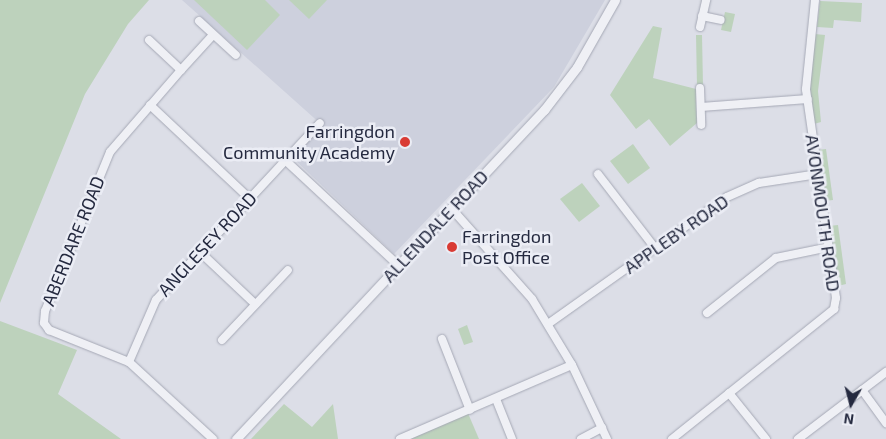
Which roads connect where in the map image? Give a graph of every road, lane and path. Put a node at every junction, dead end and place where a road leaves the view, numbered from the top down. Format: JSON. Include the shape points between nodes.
{"nodes":[{"id":1,"x":615,"y":0,"type":"edge"},
{"id":2,"x":706,"y":0,"type":"edge"},
{"id":3,"x":816,"y":0,"type":"edge"},
{"id":4,"x":702,"y":16,"type":"junction"},
{"id":5,"x":721,"y":20,"type":"dead end"},
{"id":6,"x":199,"y":21,"type":"dead end"},
{"id":7,"x":700,"y":27,"type":"dead end"},
{"id":8,"x":213,"y":34,"type":"junction"},
{"id":9,"x":149,"y":40,"type":"dead end"},
{"id":10,"x":236,"y":55,"type":"dead end"},
{"id":11,"x":181,"y":70,"type":"junction"},
{"id":12,"x":700,"y":88,"type":"dead end"},
{"id":13,"x":808,"y":99,"type":"junction"},
{"id":14,"x":150,"y":105,"type":"junction"},
{"id":15,"x":701,"y":106,"type":"junction"},
{"id":16,"x":320,"y":122,"type":"dead end"},
{"id":17,"x":701,"y":125,"type":"dead end"},
{"id":18,"x":285,"y":160,"type":"junction"},
{"id":19,"x":598,"y":174,"type":"dead end"},
{"id":20,"x":818,"y":174,"type":"junction"},
{"id":21,"x":249,"y":198,"type":"junction"},
{"id":22,"x":451,"y":208,"type":"junction"},
{"id":23,"x":829,"y":247,"type":"junction"},
{"id":24,"x":655,"y":248,"type":"junction"},
{"id":25,"x":200,"y":252,"type":"junction"},
{"id":26,"x":398,"y":264,"type":"junction"},
{"id":27,"x":288,"y":270,"type":"dead end"},
{"id":28,"x":255,"y":304,"type":"junction"},
{"id":29,"x":707,"y":314,"type":"dead end"},
{"id":30,"x":548,"y":324,"type":"junction"},
{"id":31,"x":442,"y":339,"type":"dead end"},
{"id":32,"x":222,"y":340,"type":"dead end"},
{"id":33,"x":129,"y":362,"type":"junction"},
{"id":34,"x":572,"y":365,"type":"junction"},
{"id":35,"x":886,"y":372,"type":"edge"},
{"id":36,"x":862,"y":390,"type":"junction"},
{"id":37,"x":729,"y":393,"type":"junction"},
{"id":38,"x":496,"y":399,"type":"junction"},
{"id":39,"x":470,"y":410,"type":"junction"},
{"id":40,"x":886,"y":423,"type":"edge"},
{"id":41,"x":602,"y":428,"type":"junction"},
{"id":42,"x":213,"y":439,"type":"edge"},
{"id":43,"x":236,"y":439,"type":"edge"},
{"id":44,"x":400,"y":439,"type":"edge"},
{"id":45,"x":512,"y":439,"type":"edge"},
{"id":46,"x":581,"y":439,"type":"edge"},
{"id":47,"x":607,"y":439,"type":"edge"},
{"id":48,"x":672,"y":439,"type":"edge"},
{"id":49,"x":766,"y":439,"type":"edge"},
{"id":50,"x":798,"y":439,"type":"edge"}],
"edges":[{"from":1,"to":22,"type":"street","name":"ALLENDALE ROAD","via":[[578,67],[544,110]]},
{"from":2,"to":4,"type":"street"},
{"from":3,"to":13,"type":"street","name":"AVONMOUTH ROAD"},
{"from":4,"to":5,"type":"street"},
{"from":4,"to":7,"type":"street"},
{"from":6,"to":8,"type":"street"},
{"from":8,"to":10,"type":"street"},
{"from":8,"to":11,"type":"street","name":"ABERDARE ROAD"},
{"from":9,"to":11,"type":"street"},
{"from":11,"to":14,"type":"street","name":"ABERDARE ROAD"},
{"from":12,"to":15,"type":"street"},
{"from":13,"to":15,"type":"street"},
{"from":13,"to":20,"type":"street","name":"AVONMOUTH ROAD"},
{"from":14,"to":21,"type":"street"},
{"from":14,"to":33,"type":"street","name":"ABERDARE ROAD","via":[[110,152],[44,311],[44,323],[49,330]]},
{"from":15,"to":17,"type":"street"},
{"from":16,"to":18,"type":"street","name":"ANGLESEY ROAD"},
{"from":18,"to":21,"type":"street","name":"ANGLESEY ROAD"},
{"from":18,"to":26,"type":"street"},
{"from":19,"to":24,"type":"street"},
{"from":20,"to":23,"type":"street","name":"AVONMOUTH ROAD"},
{"from":20,"to":24,"type":"street","name":"APPLEBY ROAD","via":[[759,183],[727,196]]},
{"from":21,"to":25,"type":"street","name":"ANGLESEY ROAD"},
{"from":22,"to":26,"type":"street","name":"ALLENDALE ROAD"},
{"from":22,"to":30,"type":"street","via":[[498,258]]},
{"from":23,"to":29,"type":"street","via":[[776,258]]},
{"from":23,"to":37,"type":"street","name":"AVONMOUTH ROAD","via":[[836,298],[834,309]]},
{"from":24,"to":30,"type":"street","name":"APPLEBY ROAD"},
{"from":25,"to":28,"type":"street"},
{"from":25,"to":33,"type":"street","name":"ANGLESEY ROAD","via":[[156,300]]},
{"from":26,"to":43,"type":"street","name":"ALLENDALE ROAD"},
{"from":27,"to":28,"type":"street"},
{"from":28,"to":32,"type":"street"},
{"from":30,"to":34,"type":"street"},
{"from":31,"to":39,"type":"street"},
{"from":33,"to":42,"type":"street","name":"ABERDARE ROAD"},
{"from":34,"to":38,"type":"street"},
{"from":34,"to":41,"type":"street"},
{"from":35,"to":36,"type":"street"},
{"from":36,"to":40,"type":"street"},
{"from":36,"to":50,"type":"street"},
{"from":37,"to":48,"type":"street","name":"AVONMOUTH ROAD"},
{"from":37,"to":49,"type":"street"},
{"from":38,"to":39,"type":"street"},
{"from":38,"to":45,"type":"street"},
{"from":39,"to":44,"type":"street"},
{"from":41,"to":46,"type":"street"},
{"from":41,"to":47,"type":"street"}]}
